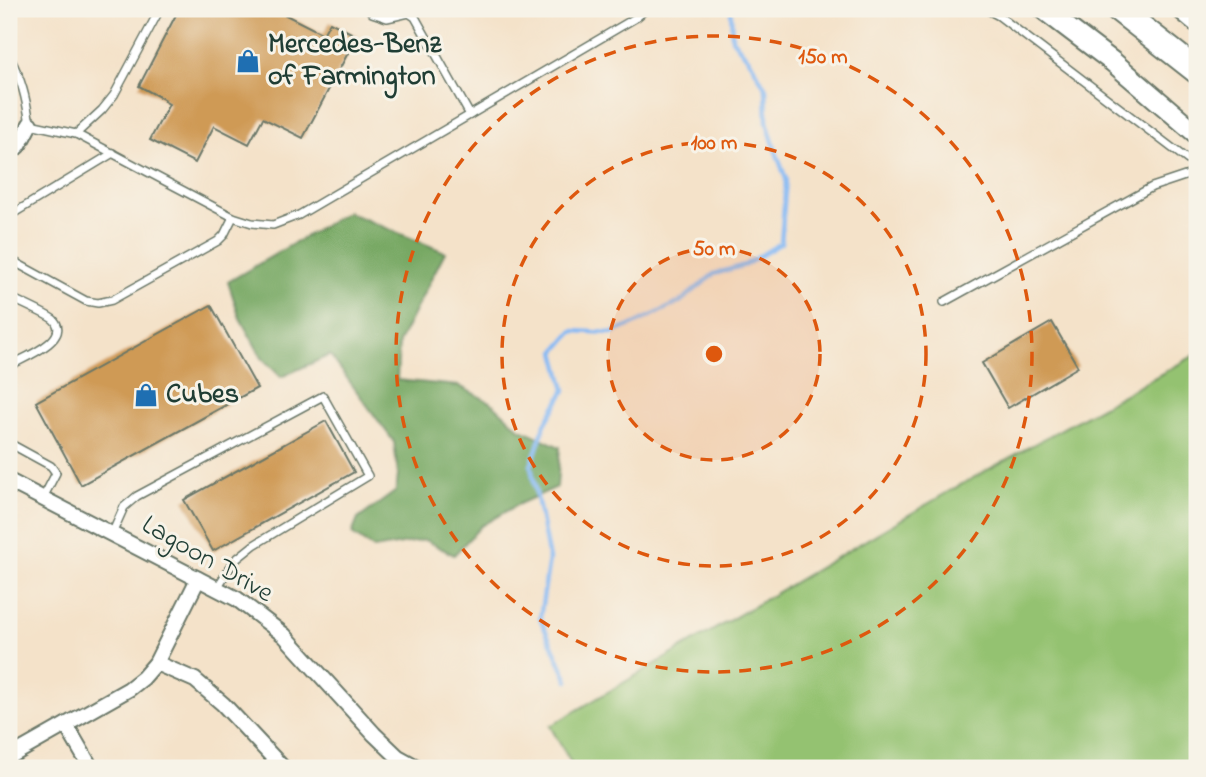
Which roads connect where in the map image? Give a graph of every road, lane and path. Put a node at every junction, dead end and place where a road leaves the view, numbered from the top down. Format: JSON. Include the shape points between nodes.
{"nodes":[{"id":1,"x":160,"y":9,"type":"edge"},
{"id":2,"x":369,"y":9,"type":"edge"},
{"id":3,"x":646,"y":9,"type":"edge"},
{"id":4,"x":986,"y":9,"type":"edge"},
{"id":5,"x":1043,"y":9,"type":"edge"},
{"id":6,"x":1118,"y":9,"type":"edge"},
{"id":7,"x":1185,"y":9,"type":"edge"},
{"id":8,"x":1197,"y":19,"type":"edge"},
{"id":9,"x":1144,"y":29,"type":"junction"},
{"id":10,"x":9,"y":56,"type":"edge"},
{"id":11,"x":1197,"y":71,"type":"edge"},
{"id":12,"x":19,"y":74,"type":"junction"},
{"id":13,"x":1197,"y":77,"type":"edge"},
{"id":14,"x":9,"y":80,"type":"edge"},
{"id":15,"x":470,"y":115,"type":"junction"},
{"id":16,"x":30,"y":124,"type":"junction"},
{"id":17,"x":76,"y":134,"type":"junction"},
{"id":18,"x":1197,"y":134,"type":"edge"},
{"id":19,"x":113,"y":153,"type":"junction"},
{"id":20,"x":9,"y":154,"type":"edge"},
{"id":21,"x":1197,"y":169,"type":"edge"},
{"id":22,"x":9,"y":216,"type":"edge"},
{"id":23,"x":233,"y":217,"type":"junction"},
{"id":24,"x":9,"y":258,"type":"edge"},
{"id":25,"x":9,"y":297,"type":"edge"},
{"id":26,"x":944,"y":302,"type":"dead end"},
{"id":27,"x":9,"y":366,"type":"edge"},
{"id":28,"x":9,"y":443,"type":"edge"},
{"id":29,"x":9,"y":481,"type":"edge"},
{"id":30,"x":42,"y":499,"type":"junction"},
{"id":31,"x":112,"y":534,"type":"junction"},
{"id":32,"x":198,"y":579,"type":"junction"},
{"id":33,"x":217,"y":588,"type":"junction"},
{"id":34,"x":156,"y":663,"type":"junction"},
{"id":35,"x":66,"y":725,"type":"junction"},
{"id":36,"x":9,"y":757,"type":"edge"},
{"id":37,"x":90,"y":768,"type":"edge"},
{"id":38,"x":283,"y":768,"type":"edge"},
{"id":39,"x":418,"y":768,"type":"edge"}],
"edges":[{"from":1,"to":17,"type":"lane","via":[[114,95]]},
{"from":2,"to":15,"type":"lane","via":[[387,18],[409,13],[415,17]]},
{"from":3,"to":15,"type":"lane"},
{"from":4,"to":21,"type":"lane"},
{"from":5,"to":18,"type":"main road"},
{"from":6,"to":9,"type":"highway"},
{"from":7,"to":8,"type":"highway"},
{"from":9,"to":11,"type":"highway"},
{"from":9,"to":13,"type":"highway"},
{"from":10,"to":12,"type":"lane"},
{"from":12,"to":14,"type":"lane"},
{"from":12,"to":16,"type":"lane"},
{"from":15,"to":23,"type":"lane","via":[[299,215],[273,225]]},
{"from":16,"to":17,"type":"lane"},
{"from":16,"to":20,"type":"street"},
{"from":17,"to":19,"type":"lane"},
{"from":19,"to":22,"type":"lane"},
{"from":19,"to":23,"type":"lane"},
{"from":21,"to":26,"type":"lane","via":[[1152,187]]},
{"from":23,"to":24,"type":"lane","via":[[218,241],[112,300],[98,303],[86,301]]},
{"from":25,"to":27,"type":"lane","via":[[54,320],[58,329],[50,344]]},
{"from":28,"to":30,"type":"lane","via":[[56,473]]},
{"from":29,"to":30,"type":"street","name":"Lagoon Drive"},
{"from":30,"to":31,"type":"street","name":"Lagoon Drive"},
{"from":31,"to":32,"type":"street","name":"Lagoon Drive"},
{"from":31,"to":33,"type":"lane","via":[[124,507],[137,496],[323,396],[368,475],[254,545],[234,561]]},
{"from":32,"to":33,"type":"street","name":"Lagoon Drive"},
{"from":32,"to":34,"type":"street"},
{"from":33,"to":39,"type":"street","name":"Lagoon Drive","via":[[284,635],[374,734],[398,757]]},
{"from":34,"to":35,"type":"street","via":[[129,689]]},
{"from":34,"to":38,"type":"street","via":[[195,680]]},
{"from":35,"to":36,"type":"street"},
{"from":35,"to":37,"type":"street"}]}
